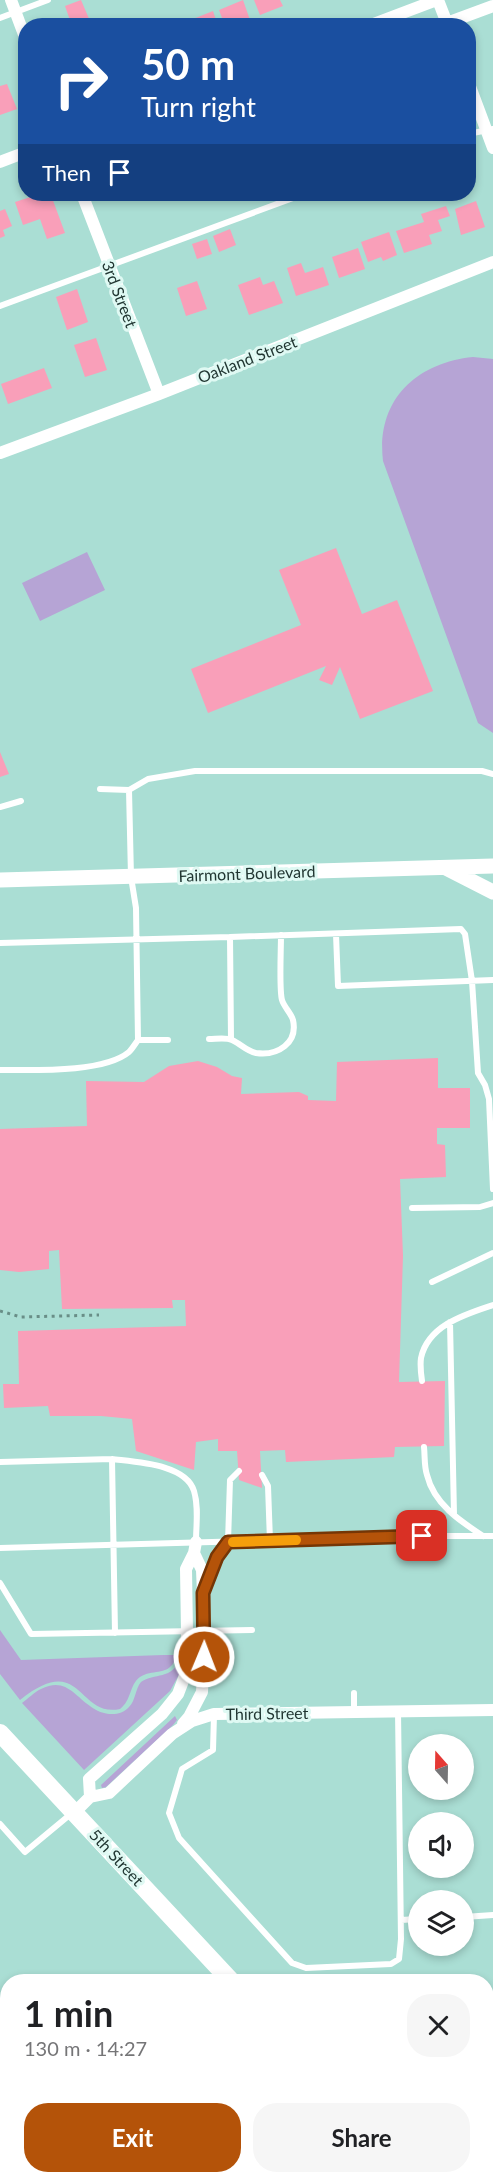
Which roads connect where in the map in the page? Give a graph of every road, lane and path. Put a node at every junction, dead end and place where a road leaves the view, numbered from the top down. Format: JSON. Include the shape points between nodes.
{"nodes":[{"id":1,"x":48,"y":0,"type":"edge"},
{"id":2,"x":438,"y":0,"type":"edge"},
{"id":3,"x":13,"y":6,"type":"edge"},
{"id":4,"x":493,"y":6,"type":"edge"},
{"id":5,"x":0,"y":18,"type":"edge"},
{"id":6,"x":390,"y":18,"type":"edge"},
{"id":7,"x":445,"y":18,"type":"edge"},
{"id":8,"x":462,"y":18,"type":"edge"},
{"id":9,"x":476,"y":98,"type":"edge"},
{"id":10,"x":490,"y":129,"type":"edge"},
{"id":11,"x":493,"y":148,"type":"edge"},
{"id":12,"x":18,"y":155,"type":"edge"},
{"id":13,"x":0,"y":162,"type":"edge"},
{"id":14,"x":85,"y":201,"type":"edge"},
{"id":15,"x":285,"y":201,"type":"edge"},
{"id":16,"x":493,"y":262,"type":"edge"},
{"id":17,"x":110,"y":266,"type":"junction"},
{"id":18,"x":0,"y":306,"type":"edge"},
{"id":19,"x":159,"y":394,"type":"junction"},
{"id":20,"x":0,"y":453,"type":"edge"},
{"id":21,"x":493,"y":774,"type":"edge"},
{"id":22,"x":100,"y":789,"type":"dead end"},
{"id":23,"x":129,"y":790,"type":"junction"},
{"id":24,"x":21,"y":801,"type":"dead end"},
{"id":25,"x":0,"y":807,"type":"edge"},
{"id":26,"x":493,"y":866,"type":"edge"},
{"id":27,"x":443,"y":867,"type":"junction"},
{"id":28,"x":131,"y":877,"type":"junction"},
{"id":29,"x":0,"y":880,"type":"edge"},
{"id":30,"x":493,"y":892,"type":"edge"},
{"id":31,"x":336,"y":934,"type":"junction"},
{"id":32,"x":281,"y":935,"type":"junction"},
{"id":33,"x":230,"y":937,"type":"junction"},
{"id":34,"x":136,"y":940,"type":"junction"},
{"id":35,"x":0,"y":943,"type":"edge"},
{"id":36,"x":493,"y":980,"type":"edge"},
{"id":37,"x":472,"y":981,"type":"junction"},
{"id":38,"x":209,"y":1039,"type":"dead end"},
{"id":39,"x":231,"y":1039,"type":"junction"},
{"id":40,"x":138,"y":1040,"type":"junction"},
{"id":41,"x":168,"y":1040,"type":"dead end"},
{"id":42,"x":0,"y":1070,"type":"edge"},
{"id":43,"x":493,"y":1189,"type":"edge"},
{"id":44,"x":493,"y":1203,"type":"edge"},
{"id":45,"x":412,"y":1208,"type":"dead end"},
{"id":46,"x":493,"y":1253,"type":"edge"},
{"id":47,"x":432,"y":1282,"type":"dead end"},
{"id":48,"x":493,"y":1305,"type":"edge"},
{"id":49,"x":0,"y":1311,"type":"edge"},
{"id":50,"x":99,"y":1315,"type":"dead end"},
{"id":51,"x":450,"y":1322,"type":"junction"},
{"id":52,"x":422,"y":1382,"type":"dead end"},
{"id":53,"x":424,"y":1447,"type":"dead end"},
{"id":54,"x":112,"y":1459,"type":"junction"},
{"id":55,"x":0,"y":1462,"type":"edge"},
{"id":56,"x":238,"y":1471,"type":"dead end"},
{"id":57,"x":262,"y":1475,"type":"dead end"},
{"id":58,"x":453,"y":1515,"type":"junction"},
{"id":59,"x":484,"y":1536,"type":"junction"},
{"id":60,"x":493,"y":1536,"type":"edge"},
{"id":61,"x":270,"y":1541,"type":"junction"},
{"id":62,"x":228,"y":1542,"type":"junction"},
{"id":63,"x":114,"y":1545,"type":"junction"},
{"id":64,"x":195,"y":1547,"type":"junction"},
{"id":65,"x":0,"y":1548,"type":"edge"},
{"id":66,"x":0,"y":1583,"type":"edge"},
{"id":67,"x":203,"y":1593,"type":"junction"},
{"id":68,"x":252,"y":1630,"type":"dead end"},
{"id":69,"x":204,"y":1631,"type":"junction"},
{"id":70,"x":187,"y":1632,"type":"junction"},
{"id":71,"x":115,"y":1633,"type":"junction"},
{"id":72,"x":354,"y":1693,"type":"dead end"},
{"id":73,"x":195,"y":1706,"type":"junction"},
{"id":74,"x":398,"y":1710,"type":"junction"},
{"id":75,"x":493,"y":1710,"type":"edge"},
{"id":76,"x":354,"y":1711,"type":"junction"},
{"id":77,"x":162,"y":1714,"type":"junction"},
{"id":78,"x":214,"y":1714,"type":"junction"},
{"id":79,"x":175,"y":1732,"type":"junction"},
{"id":80,"x":0,"y":1733,"type":"edge"},
{"id":81,"x":90,"y":1797,"type":"junction"},
{"id":82,"x":75,"y":1812,"type":"junction"},
{"id":83,"x":0,"y":1824,"type":"edge"},
{"id":84,"x":493,"y":1916,"type":"edge"},
{"id":85,"x":474,"y":1917,"type":"edge"},
{"id":86,"x":401,"y":1920,"type":"junction"},
{"id":87,"x":408,"y":1920,"type":"edge"},
{"id":88,"x":225,"y":1974,"type":"edge"}],
"edges":[{"from":1,"to":3,"type":"lane"},
{"from":2,"to":6,"type":"street"},
{"from":2,"to":7,"type":"street"},
{"from":3,"to":5,"type":"lane"},
{"from":4,"to":8,"type":"street"},
{"from":9,"to":10,"type":"street"},
{"from":10,"to":11,"type":"street"},
{"from":12,"to":13,"type":"street"},
{"from":14,"to":17,"type":"street","name":"3rd Street"},
{"from":15,"to":17,"type":"lane"},
{"from":16,"to":19,"type":"street","name":"Oakland Street"},
{"from":17,"to":18,"type":"lane"},
{"from":17,"to":19,"type":"street","name":"3rd Street"},
{"from":19,"to":20,"type":"street","name":"Oakland Street"},
{"from":21,"to":23,"type":"lane","via":[[195,771],[148,779]]},
{"from":22,"to":23,"type":"lane"},
{"from":23,"to":28,"type":"lane"},
{"from":24,"to":25,"type":"lane"},
{"from":26,"to":27,"type":"street","name":"Fairmont Boulevard"},
{"from":27,"to":28,"type":"street","name":"Fairmont Boulevard"},
{"from":27,"to":30,"type":"street"},
{"from":28,"to":29,"type":"street","name":"Fairmont Boulevard"},
{"from":28,"to":34,"type":"lane"},
{"from":31,"to":32,"type":"lane"},
{"from":31,"to":37,"type":"lane","via":[[461,929]]},
{"from":31,"to":37,"type":"lane","via":[[338,986]]},
{"from":32,"to":33,"type":"lane"},
{"from":32,"to":39,"type":"lane","via":[[282,1000],[292,1017],[292,1040],[283,1049],[255,1053]]},
{"from":33,"to":34,"type":"lane"},
{"from":33,"to":39,"type":"lane"},
{"from":34,"to":35,"type":"lane"},
{"from":34,"to":40,"type":"lane"},
{"from":36,"to":37,"type":"lane"},
{"from":37,"to":43,"type":"lane","via":[[478,1073],[489,1099]]},
{"from":38,"to":39,"type":"lane"},
{"from":40,"to":41,"type":"lane"},
{"from":40,"to":42,"type":"lane","via":[[129,1052],[103,1064]]},
{"from":44,"to":45,"type":"lane","via":[[480,1207]]},
{"from":46,"to":47,"type":"lane"},
{"from":48,"to":51,"type":"lane"},
{"from":49,"to":50,"type":"path","via":[[21,1317]]},
{"from":51,"to":52,"type":"lane","via":[[430,1338],[422,1358]]},
{"from":51,"to":58,"type":"lane"},
{"from":53,"to":58,"type":"lane","via":[[427,1476],[438,1500]]},
{"from":54,"to":55,"type":"lane"},
{"from":54,"to":63,"type":"lane"},
{"from":54,"to":64,"type":"lane","via":[[150,1464],[185,1476],[194,1489],[197,1504]]},
{"from":56,"to":62,"type":"lane","via":[[230,1480]]},
{"from":57,"to":61,"type":"lane","via":[[268,1486]]},
{"from":58,"to":59,"type":"lane"},
{"from":59,"to":60,"type":"lane"},
{"from":59,"to":61,"type":"lane"},
{"from":61,"to":62,"type":"lane"},
{"from":62,"to":64,"type":"lane"},
{"from":62,"to":67,"type":"street","via":[[217,1557]]},
{"from":63,"to":64,"type":"lane"},
{"from":63,"to":65,"type":"lane"},
{"from":63,"to":71,"type":"lane"},
{"from":64,"to":67,"type":"street"},
{"from":64,"to":70,"type":"street","via":[[186,1569]]},
{"from":66,"to":71,"type":"lane","via":[[31,1634]]},
{"from":67,"to":69,"type":"street"},
{"from":68,"to":69,"type":"lane"},
{"from":69,"to":70,"type":"lane"},
{"from":69,"to":73,"type":"street","via":[[202,1692]]},
{"from":70,"to":71,"type":"lane"},
{"from":70,"to":77,"type":"street","via":[[186,1673],[178,1694]]},
{"from":72,"to":76,"type":"lane"},
{"from":73,"to":77,"type":"street"},
{"from":73,"to":78,"type":"street"},
{"from":73,"to":79,"type":"street"},
{"from":74,"to":75,"type":"street","name":"Third Street"},
{"from":74,"to":76,"type":"street","name":"Third Street"},
{"from":74,"to":86,"type":"lane"},
{"from":76,"to":78,"type":"street","name":"Third Street"},
{"from":77,"to":81,"type":"street","via":[[89,1779]]},
{"from":78,"to":79,"type":"street","name":"Third Street"},
{"from":78,"to":86,"type":"lane","via":[[213,1750],[182,1769],[169,1813],[179,1838],[258,1926],[292,1963],[306,1968],[391,1964],[399,1959]]},
{"from":79,"to":81,"type":"street","name":"Third Street","via":[[109,1792]]},
{"from":80,"to":82,"type":"main road","name":"5th Street"},
{"from":81,"to":82,"type":"street","name":"Third Street"},
{"from":82,"to":83,"type":"lane","via":[[25,1852]]},
{"from":82,"to":88,"type":"main road","name":"5th Street"},
{"from":84,"to":85,"type":"lane"},
{"from":86,"to":87,"type":"lane"}]}
